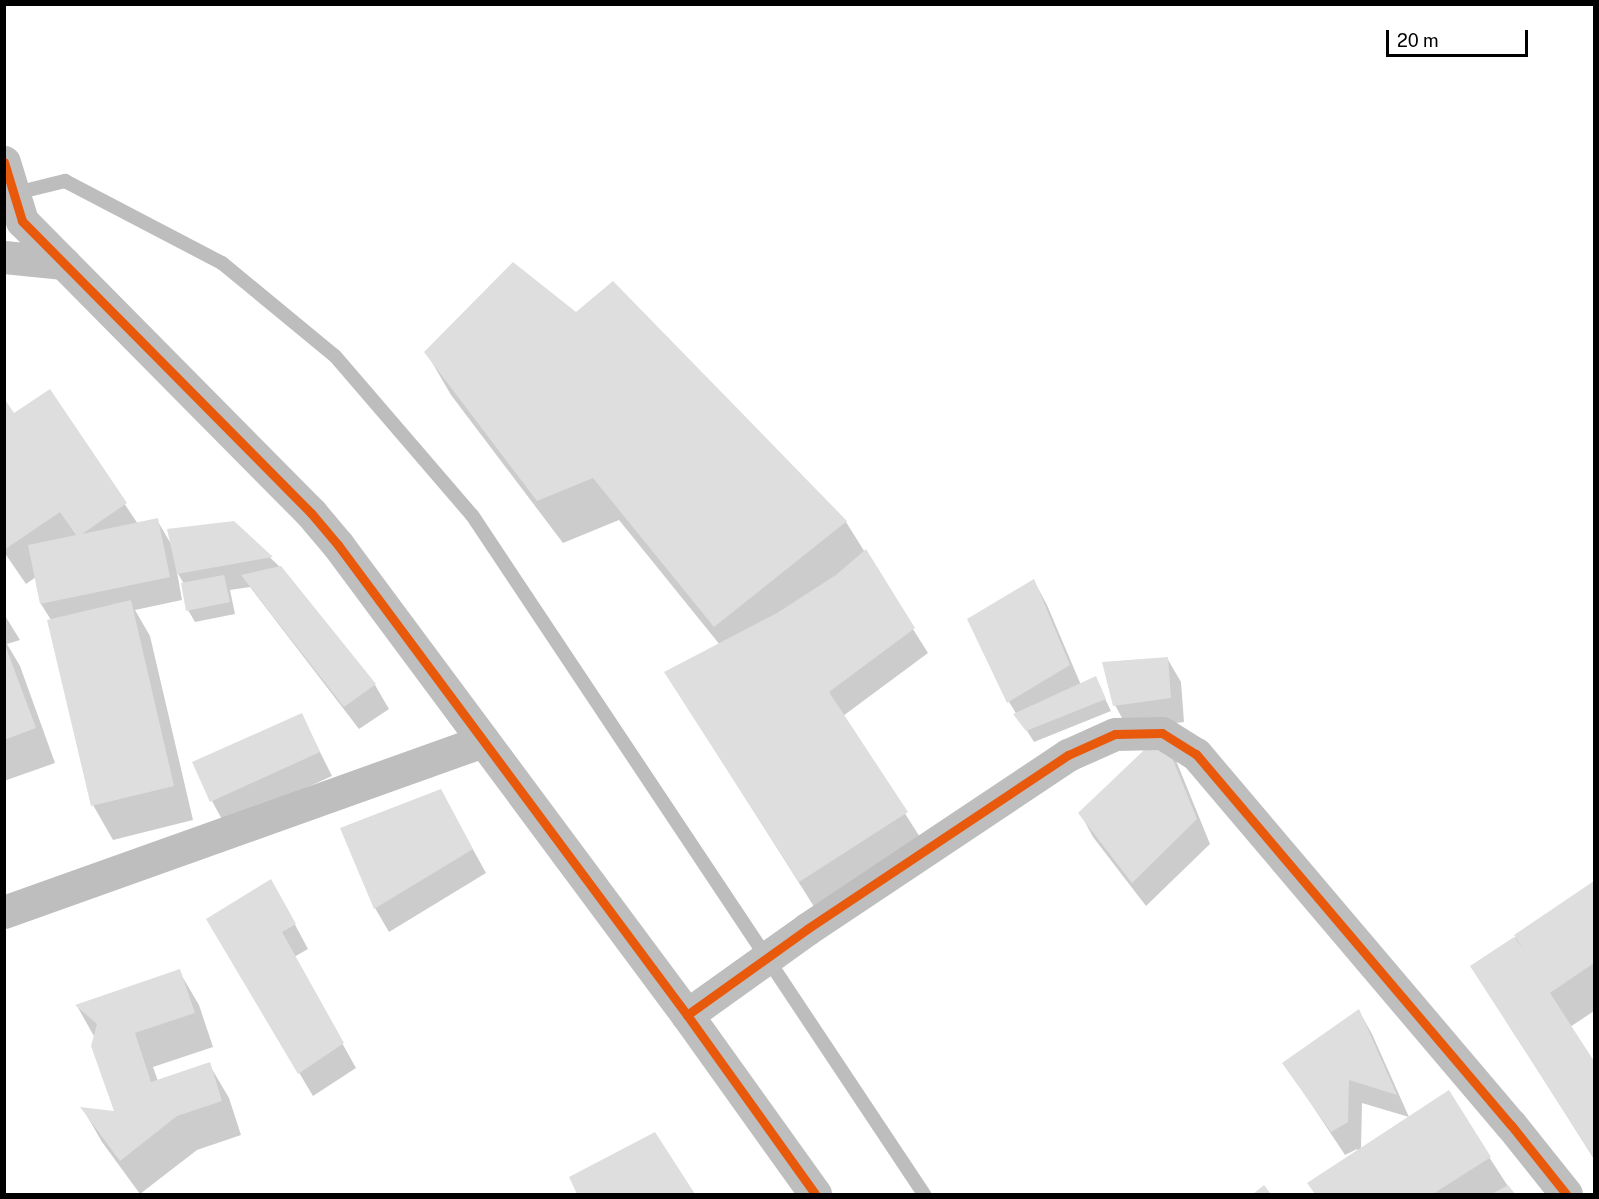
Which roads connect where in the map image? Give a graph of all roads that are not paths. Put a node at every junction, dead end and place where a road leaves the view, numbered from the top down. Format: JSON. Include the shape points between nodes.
{"nodes":[{"id":1,"x":4,"y":162,"type":"edge"},
{"id":2,"x":4,"y":257,"type":"edge"},
{"id":3,"x":64,"y":263,"type":"junction"},
{"id":4,"x":483,"y":741,"type":"junction"},
{"id":5,"x":4,"y":912,"type":"edge"},
{"id":6,"x":687,"y":1015,"type":"junction"},
{"id":7,"x":815,"y":1194,"type":"edge"},
{"id":8,"x":1566,"y":1194,"type":"edge"}],
"edges":[{"from":1,"to":3,"type":"street","via":[[22,221]]},
{"from":2,"to":3,"type":"street"},
{"from":3,"to":4,"type":"street","via":[[311,513]]},
{"from":4,"to":5,"type":"street"},
{"from":4,"to":6,"type":"street"},
{"from":6,"to":7,"type":"street"},
{"from":6,"to":8,"type":"street","via":[[807,929],[1068,755],[1115,734],[1162,733],[1196,754]]}]}
